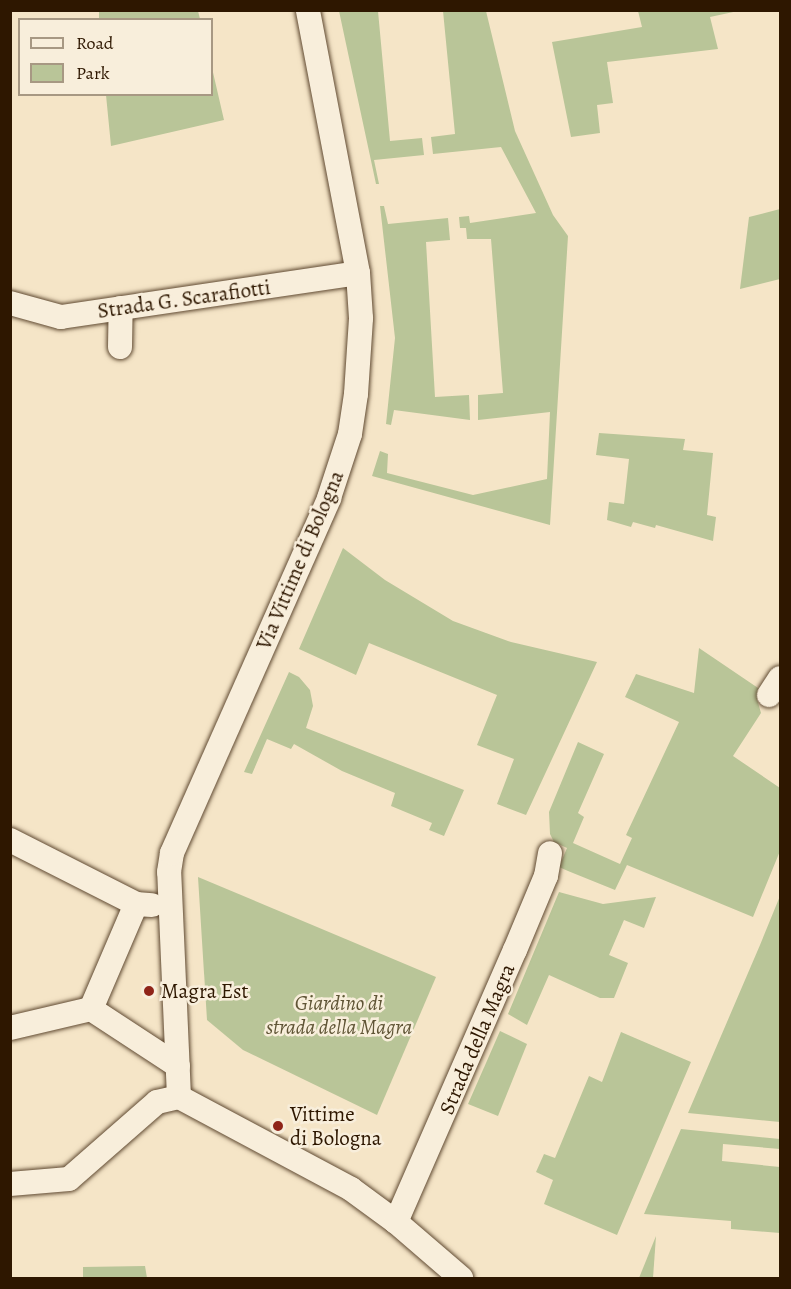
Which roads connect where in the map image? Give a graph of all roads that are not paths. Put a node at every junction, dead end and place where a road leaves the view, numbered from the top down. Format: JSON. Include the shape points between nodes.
{"nodes":[{"id":1,"x":308,"y":10,"type":"edge"},
{"id":2,"x":358,"y":273,"type":"junction"},
{"id":3,"x":10,"y":303,"type":"edge"},
{"id":4,"x":121,"y":308,"type":"junction"},
{"id":5,"x":120,"y":346,"type":"dead end"},
{"id":6,"x":10,"y":840,"type":"edge"},
{"id":7,"x":550,"y":854,"type":"dead end"},
{"id":8,"x":136,"y":904,"type":"junction"},
{"id":9,"x":171,"y":907,"type":"junction"},
{"id":10,"x":91,"y":1009,"type":"junction"},
{"id":11,"x":10,"y":1028,"type":"edge"},
{"id":12,"x":178,"y":1066,"type":"junction"},
{"id":13,"x":179,"y":1097,"type":"junction"},
{"id":14,"x":10,"y":1184,"type":"edge"},
{"id":15,"x":396,"y":1222,"type":"junction"},
{"id":16,"x":461,"y":1278,"type":"edge"}],
"edges":[{"from":1,"to":2,"type":"street","name":"Via Vittime di Bologna"},
{"from":2,"to":4,"type":"street","name":"Strada G. Scarafiotti"},
{"from":2,"to":9,"type":"street","name":"Via Vittime di Bologna","via":[[361,318],[350,434],[329,498],[172,853]]},
{"from":3,"to":4,"type":"street","name":"Strada G. Scarafiotti","via":[[61,317]]},
{"from":4,"to":5,"type":"street"},
{"from":6,"to":8,"type":"street"},
{"from":7,"to":15,"type":"street","name":"Strada della Magra","via":[[546,876]]},
{"from":8,"to":9,"type":"street"},
{"from":8,"to":10,"type":"street"},
{"from":9,"to":12,"type":"street","name":"Via Vittime di Bologna"},
{"from":10,"to":11,"type":"street"},
{"from":10,"to":12,"type":"street"},
{"from":12,"to":13,"type":"street","name":"Via Vittime di Bologna"},
{"from":13,"to":14,"type":"street","via":[[157,1102],[69,1179]]},
{"from":13,"to":15,"type":"street","via":[[351,1189]]},
{"from":15,"to":16,"type":"street"}]}
